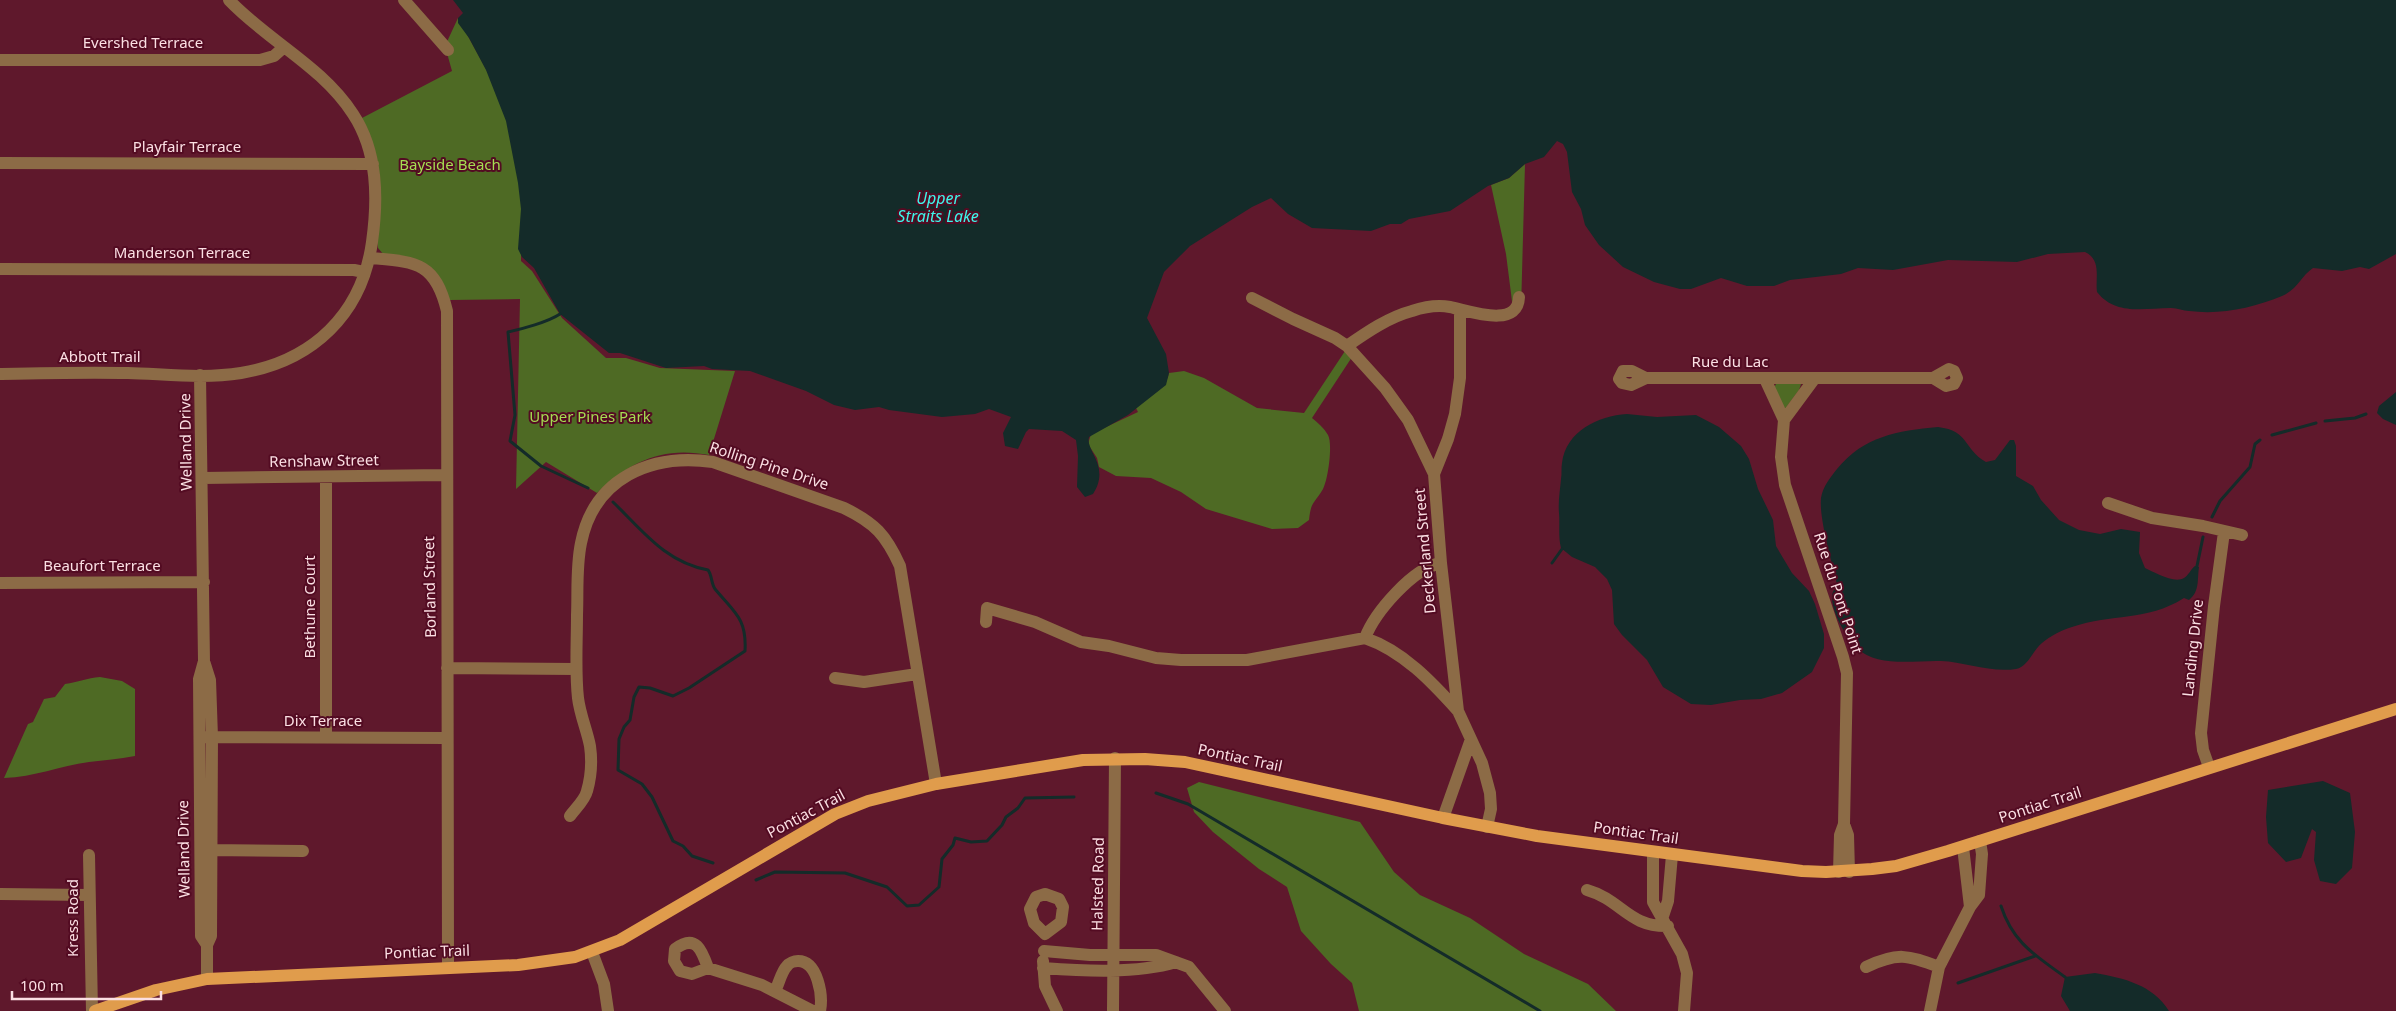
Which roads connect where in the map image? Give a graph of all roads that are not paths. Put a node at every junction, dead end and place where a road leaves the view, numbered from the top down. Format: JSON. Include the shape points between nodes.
{"nodes":[{"id":1,"x":229,"y":0,"type":"edge"},
{"id":2,"x":404,"y":0,"type":"edge"},
{"id":3,"x":283,"y":48,"type":"junction"},
{"id":4,"x":448,"y":50,"type":"dead end"},
{"id":5,"x":0,"y":60,"type":"edge"},
{"id":6,"x":0,"y":163,"type":"edge"},
{"id":7,"x":373,"y":164,"type":"junction"},
{"id":8,"x":370,"y":258,"type":"junction"},
{"id":9,"x":0,"y":269,"type":"edge"},
{"id":10,"x":364,"y":272,"type":"junction"},
{"id":11,"x":1519,"y":297,"type":"dead end"},
{"id":12,"x":1252,"y":298,"type":"dead end"},
{"id":13,"x":1460,"y":310,"type":"junction"},
{"id":14,"x":1348,"y":346,"type":"junction"},
{"id":15,"x":0,"y":374,"type":"edge"},
{"id":16,"x":200,"y":375,"type":"junction"},
{"id":17,"x":1646,"y":378,"type":"dead end"},
{"id":18,"x":1815,"y":378,"type":"junction"},
{"id":19,"x":1933,"y":378,"type":"dead end"},
{"id":20,"x":1765,"y":379,"type":"junction"},
{"id":21,"x":1784,"y":420,"type":"junction"},
{"id":22,"x":1434,"y":474,"type":"junction"},
{"id":23,"x":445,"y":476,"type":"junction"},
{"id":24,"x":326,"y":477,"type":"junction"},
{"id":25,"x":203,"y":478,"type":"junction"},
{"id":26,"x":2108,"y":504,"type":"dead end"},
{"id":27,"x":2224,"y":532,"type":"junction"},
{"id":28,"x":2242,"y":535,"type":"dead end"},
{"id":29,"x":1441,"y":563,"type":"junction"},
{"id":30,"x":204,"y":582,"type":"junction"},
{"id":31,"x":0,"y":583,"type":"edge"},
{"id":32,"x":986,"y":622,"type":"dead end"},
{"id":33,"x":1365,"y":638,"type":"junction"},
{"id":34,"x":204,"y":661,"type":"junction"},
{"id":35,"x":447,"y":668,"type":"junction"},
{"id":36,"x":576,"y":669,"type":"junction"},
{"id":37,"x":917,"y":674,"type":"junction"},
{"id":38,"x":835,"y":678,"type":"dead end"},
{"id":39,"x":2396,"y":709,"type":"edge"},
{"id":40,"x":1458,"y":711,"type":"junction"},
{"id":41,"x":212,"y":736,"type":"junction"},
{"id":42,"x":198,"y":737,"type":"junction"},
{"id":43,"x":326,"y":737,"type":"junction"},
{"id":44,"x":447,"y":738,"type":"junction"},
{"id":45,"x":1470,"y":742,"type":"junction"},
{"id":46,"x":1115,"y":758,"type":"junction"},
{"id":47,"x":2209,"y":767,"type":"junction"},
{"id":48,"x":936,"y":784,"type":"junction"},
{"id":49,"x":570,"y":816,"type":"dead end"},
{"id":50,"x":1443,"y":818,"type":"junction"},
{"id":51,"x":1487,"y":827,"type":"junction"},
{"id":52,"x":1980,"y":841,"type":"junction"},
{"id":53,"x":1963,"y":847,"type":"junction"},
{"id":54,"x":206,"y":850,"type":"junction"},
{"id":55,"x":303,"y":852,"type":"dead end"},
{"id":56,"x":1653,"y":852,"type":"junction"},
{"id":57,"x":89,"y":855,"type":"dead end"},
{"id":58,"x":1672,"y":855,"type":"junction"},
{"id":59,"x":1844,"y":872,"type":"junction"},
{"id":60,"x":1587,"y":890,"type":"dead end"},
{"id":61,"x":0,"y":894,"type":"edge"},
{"id":62,"x":90,"y":895,"type":"junction"},
{"id":63,"x":1970,"y":907,"type":"junction"},
{"id":64,"x":1665,"y":921,"type":"junction"},
{"id":65,"x":1046,"y":934,"type":"dead end"},
{"id":66,"x":1044,"y":951,"type":"junction"},
{"id":67,"x":592,"y":952,"type":"junction"},
{"id":68,"x":1113,"y":954,"type":"junction"},
{"id":69,"x":1176,"y":962,"type":"junction"},
{"id":70,"x":448,"y":967,"type":"junction"},
{"id":71,"x":1939,"y":967,"type":"junction"},
{"id":72,"x":708,"y":968,"type":"dead end"},
{"id":73,"x":1043,"y":968,"type":"junction"},
{"id":74,"x":1866,"y":968,"type":"dead end"},
{"id":75,"x":1113,"y":970,"type":"junction"},
{"id":76,"x":207,"y":979,"type":"junction"},
{"id":77,"x":775,"y":992,"type":"junction"},
{"id":78,"x":112,"y":1008,"type":"edge"},
{"id":79,"x":93,"y":1011,"type":"edge"},
{"id":80,"x":608,"y":1011,"type":"edge"},
{"id":81,"x":813,"y":1011,"type":"edge"},
{"id":82,"x":820,"y":1011,"type":"edge"},
{"id":83,"x":1057,"y":1011,"type":"edge"},
{"id":84,"x":1113,"y":1011,"type":"edge"},
{"id":85,"x":1224,"y":1011,"type":"edge"},
{"id":86,"x":1684,"y":1011,"type":"edge"},
{"id":87,"x":1930,"y":1011,"type":"edge"}],
"edges":[{"from":1,"to":3,"type":"street","name":"Welland Drive"},
{"from":2,"to":4,"type":"street"},
{"from":3,"to":5,"type":"street","name":"Evershed Terrace","via":[[274,56],[260,60]]},
{"from":3,"to":7,"type":"street","name":"Welland Drive","via":[[312,68],[337,92],[354,116]]},
{"from":6,"to":7,"type":"street","name":"Playfair Terrace"},
{"from":7,"to":8,"type":"street","name":"Welland Drive","via":[[375,221]]},
{"from":8,"to":10,"type":"street","name":"Welland Drive"},
{"from":8,"to":23,"type":"street","name":"Borland Street","via":[[410,263],[422,268],[433,276],[442,294],[448,329]]},
{"from":9,"to":10,"type":"street","name":"Manderson Terrace"},
{"from":10,"to":16,"type":"street","name":"Welland Drive","via":[[343,317],[325,337],[306,349],[284,360],[241,373]]},
{"from":11,"to":13,"type":"street","via":[[1512,314]]},
{"from":12,"to":14,"type":"street"},
{"from":13,"to":14,"type":"street","via":[[1435,307],[1411,311],[1374,327]]},
{"from":13,"to":22,"type":"street","name":"Deckerland Street","via":[[1460,378],[1455,414]]},
{"from":14,"to":22,"type":"street","via":[[1408,420]]},
{"from":15,"to":16,"type":"street","name":"Abbott Trail"},
{"from":16,"to":25,"type":"street","name":"Welland Drive"},
{"from":17,"to":20,"type":"street","name":"Rue du Lac"},
{"from":18,"to":19,"type":"street","name":"Rue du Lac"},
{"from":18,"to":20,"type":"street","name":"Rue du Lac"},
{"from":18,"to":21,"type":"street"},
{"from":20,"to":21,"type":"street","name":"Rue du Pont Point"},
{"from":21,"to":59,"type":"street","name":"Rue du Pont Point","via":[[1781,457],[1785,485],[1847,673],[1844,824],[1848,835]]},
{"from":22,"to":29,"type":"street","name":"Deckerland Street"},
{"from":23,"to":24,"type":"street","name":"Renshaw Street"},
{"from":23,"to":35,"type":"street","name":"Borland Street"},
{"from":24,"to":25,"type":"street","name":"Renshaw Street"},
{"from":24,"to":43,"type":"street","name":"Bethune Court"},
{"from":25,"to":30,"type":"street","name":"Welland Drive"},
{"from":26,"to":27,"type":"street","via":[[2144,517]]},
{"from":27,"to":28,"type":"street"},
{"from":27,"to":47,"type":"street","name":"Landing Drive","via":[[2201,734]]},
{"from":29,"to":33,"type":"street","via":[[1423,569],[1402,588],[1377,615]]},
{"from":29,"to":40,"type":"street","name":"Deckerland Street"},
{"from":30,"to":31,"type":"street","name":"Beaufort Terrace"},
{"from":30,"to":34,"type":"street","name":"Welland Drive"},
{"from":32,"to":33,"type":"street","via":[[987,608],[1035,622],[1081,642],[1181,660],[1256,659]]},
{"from":33,"to":40,"type":"street","via":[[1411,664]]},
{"from":34,"to":41,"type":"street","name":"Welland Drive","via":[[210,680]]},
{"from":34,"to":42,"type":"street","name":"Welland Drive","via":[[199,680]]},
{"from":35,"to":36,"type":"street"},
{"from":35,"to":44,"type":"street","name":"Borland Street"},
{"from":36,"to":37,"type":"street","name":"Rolling Pine Drive","via":[[581,543],[596,504],[608,489],[631,473],[653,463],[693,459],[713,462],[844,508],[880,530],[900,566]]},
{"from":36,"to":49,"type":"street","name":"Rolling Pine Drive","via":[[578,700],[590,746],[590,767],[587,794]]},
{"from":37,"to":38,"type":"street","via":[[864,682]]},
{"from":37,"to":48,"type":"street","name":"Rolling Pine Drive"},
{"from":39,"to":47,"type":"main road","name":"Pontiac Trail"},
{"from":40,"to":45,"type":"street","name":"Deckerland Street"},
{"from":41,"to":42,"type":"street","name":"Dix Terrace"},
{"from":41,"to":43,"type":"street","name":"Dix Terrace"},
{"from":41,"to":54,"type":"street","name":"Welland Drive"},
{"from":42,"to":54,"type":"street","name":"Welland Drive"},
{"from":43,"to":44,"type":"street","name":"Dix Terrace"},
{"from":44,"to":70,"type":"street","name":"Borland Street"},
{"from":45,"to":50,"type":"street"},
{"from":45,"to":51,"type":"street","name":"Deckerland Street","via":[[1482,764],[1490,793]]},
{"from":46,"to":48,"type":"main road","name":"Pontiac Trail","via":[[1083,760]]},
{"from":46,"to":50,"type":"main road","name":"Pontiac Trail","via":[[1185,762]]},
{"from":46,"to":68,"type":"street","name":"Halsted Road"},
{"from":47,"to":52,"type":"main road","name":"Pontiac Trail"},
{"from":48,"to":67,"type":"main road","name":"Pontiac Trail","via":[[835,814],[637,931]]},
{"from":50,"to":51,"type":"main road","name":"Pontiac Trail"},
{"from":51,"to":56,"type":"main road","name":"Pontiac Trail"},
{"from":52,"to":53,"type":"main road","name":"Pontiac Trail"},
{"from":52,"to":63,"type":"street","via":[[1981,889]]},
{"from":53,"to":59,"type":"main road","name":"Pontiac Trail","via":[[1896,866]]},
{"from":53,"to":63,"type":"street"},
{"from":54,"to":55,"type":"street"},
{"from":54,"to":76,"type":"street","name":"Welland Drive","via":[[211,936],[207,945]]},
{"from":56,"to":58,"type":"main road","name":"Pontiac Trail"},
{"from":56,"to":64,"type":"street","via":[[1653,902]]},
{"from":57,"to":62,"type":"street","name":"Kress Road"},
{"from":58,"to":59,"type":"main road","name":"Pontiac Trail","via":[[1802,871]]},
{"from":58,"to":64,"type":"street"},
{"from":60,"to":64,"type":"street","via":[[1609,899],[1639,922],[1656,926]]},
{"from":61,"to":62,"type":"street"},
{"from":62,"to":79,"type":"street","name":"Kress Road"},
{"from":63,"to":71,"type":"street"},
{"from":64,"to":86,"type":"street","via":[[1682,954],[1687,973]]},
{"from":65,"to":66,"type":"street"},
{"from":66,"to":68,"type":"street"},
{"from":66,"to":73,"type":"street"},
{"from":67,"to":70,"type":"main road","name":"Pontiac Trail","via":[[553,962]]},
{"from":67,"to":80,"type":"street","via":[[604,984]]},
{"from":68,"to":69,"type":"street","via":[[1156,955]]},
{"from":68,"to":75,"type":"street","name":"Halsted Road"},
{"from":69,"to":75,"type":"street","via":[[1160,967]]},
{"from":69,"to":85,"type":"street","via":[[1189,967]]},
{"from":70,"to":76,"type":"main road","name":"Pontiac Trail"},
{"from":71,"to":74,"type":"street","via":[[1918,959],[1896,956]]},
{"from":71,"to":87,"type":"street"},
{"from":72,"to":77,"type":"street"},
{"from":73,"to":75,"type":"street"},
{"from":73,"to":83,"type":"street","via":[[1045,986]]},
{"from":75,"to":84,"type":"street","name":"Halsted Road"},
{"from":76,"to":78,"type":"main road","name":"Pontiac Trail","via":[[156,990]]},
{"from":77,"to":81,"type":"street"},
{"from":77,"to":82,"type":"street","via":[[787,966],[792,962],[804,962],[816,976]]},
{"from":78,"to":79,"type":"main road","name":"Pontiac Trail"}]}
